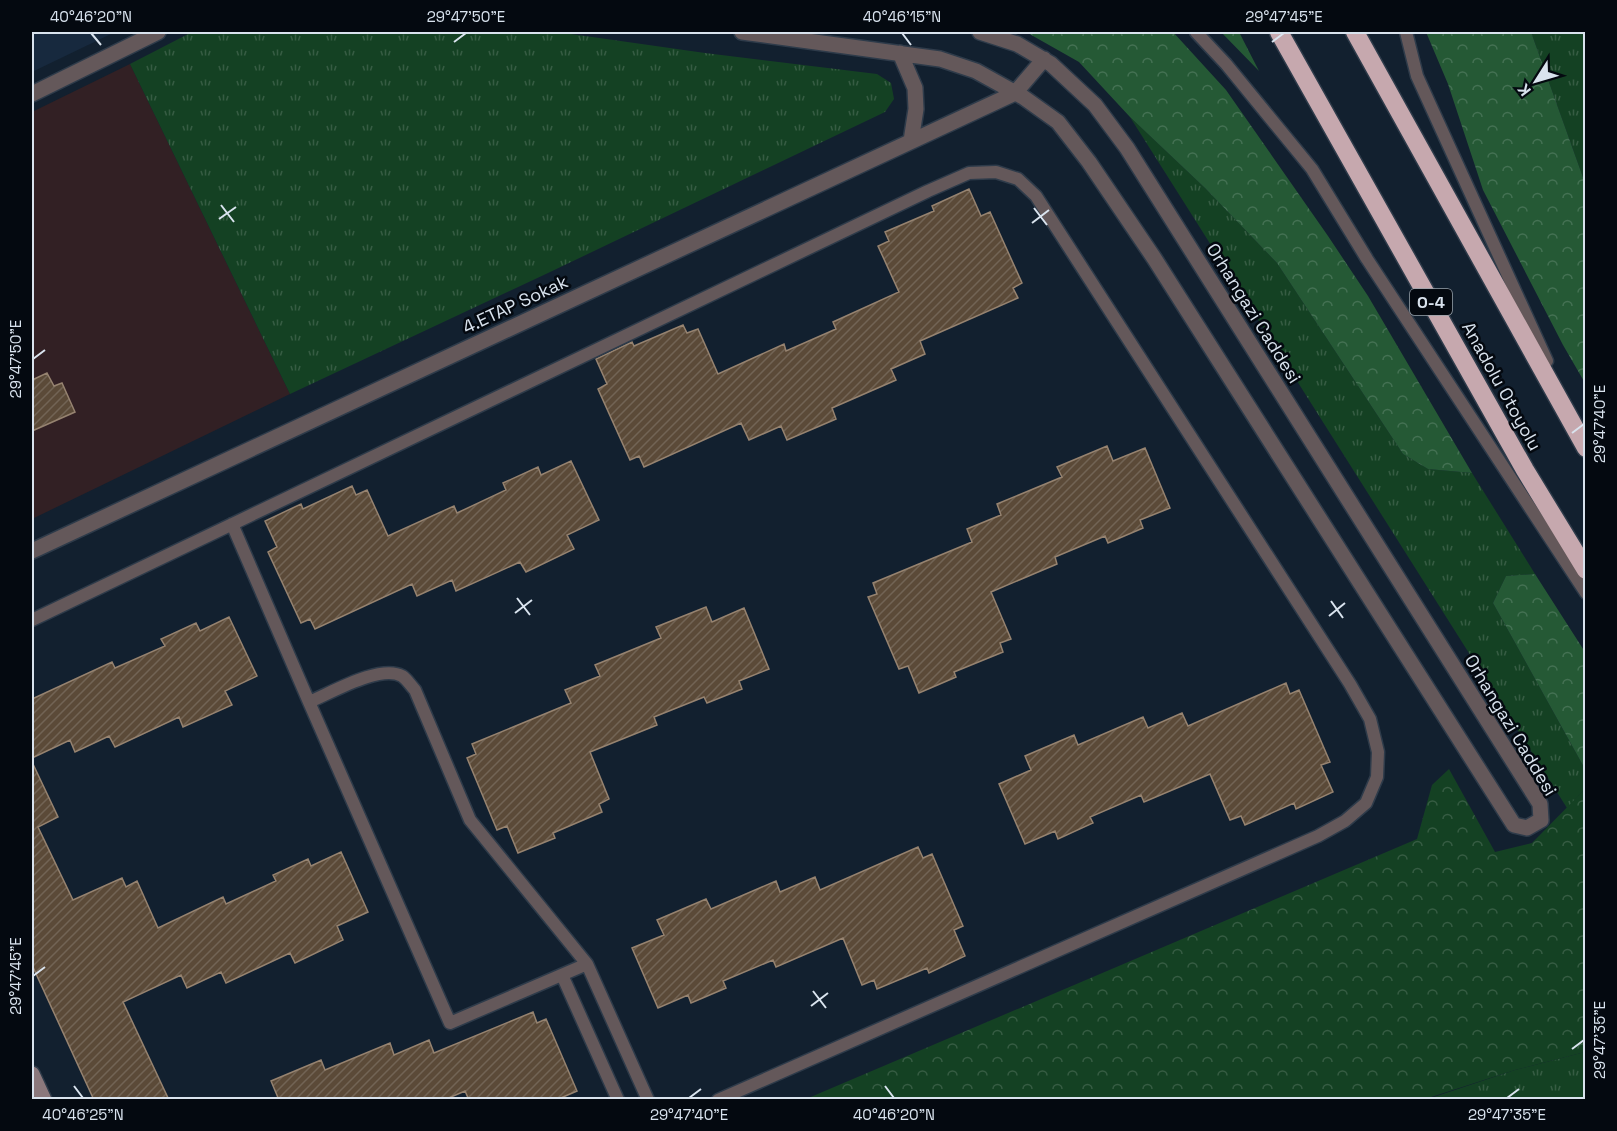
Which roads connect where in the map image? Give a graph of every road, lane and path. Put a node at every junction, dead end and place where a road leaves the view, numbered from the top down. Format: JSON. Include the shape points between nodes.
{"nodes":[{"id":1,"x":158,"y":32,"type":"edge"},
{"id":2,"x":742,"y":32,"type":"edge"},
{"id":3,"x":980,"y":32,"type":"edge"},
{"id":4,"x":1196,"y":32,"type":"edge"},
{"id":5,"x":1279,"y":32,"type":"edge"},
{"id":6,"x":1355,"y":32,"type":"edge"},
{"id":7,"x":1406,"y":32,"type":"edge"},
{"id":8,"x":900,"y":53,"type":"junction"},
{"id":9,"x":1044,"y":59,"type":"junction"},
{"id":10,"x":1015,"y":93,"type":"junction"},
{"id":11,"x":32,"y":94,"type":"edge"},
{"id":12,"x":911,"y":141,"type":"junction"},
{"id":13,"x":1586,"y":447,"type":"edge"},
{"id":14,"x":232,"y":524,"type":"junction"},
{"id":15,"x":32,"y":551,"type":"edge"},
{"id":16,"x":1586,"y":570,"type":"edge"},
{"id":17,"x":1586,"y":593,"type":"edge"},
{"id":18,"x":32,"y":620,"type":"edge"},
{"id":19,"x":309,"y":702,"type":"junction"},
{"id":20,"x":587,"y":964,"type":"junction"},
{"id":21,"x":562,"y":975,"type":"junction"},
{"id":22,"x":32,"y":1074,"type":"edge"},
{"id":23,"x":44,"y":1100,"type":"edge"},
{"id":24,"x":618,"y":1100,"type":"edge"},
{"id":25,"x":648,"y":1100,"type":"edge"},
{"id":26,"x":718,"y":1100,"type":"edge"}],
"edges":[{"from":1,"to":11,"type":"street"},
{"from":2,"to":8,"type":"street"},
{"from":3,"to":9,"type":"street","name":"Orhangazi Caddesi","via":[[1017,44]]},
{"from":4,"to":17,"type":"lane","via":[[1312,169]]},
{"from":5,"to":16,"type":"highway","name":"Anadolu Otoyolu","number":"O-4","via":[[1525,470]]},
{"from":6,"to":13,"type":"highway"},
{"from":7,"to":13,"type":"lane","via":[[1417,76]]},
{"from":8,"to":10,"type":"street","via":[[940,59],[976,71]]},
{"from":8,"to":12,"type":"street","via":[[915,88]]},
{"from":9,"to":10,"type":"street"},
{"from":9,"to":10,"type":"street","name":"Orhangazi Caddesi","via":[[1095,105],[1127,148],[1540,804],[1541,820],[1527,828],[1514,825],[1154,258],[1058,122]]},
{"from":10,"to":12,"type":"street","name":"4.ETAP Sokak"},
{"from":12,"to":15,"type":"street","name":"4.ETAP Sokak"},
{"from":14,"to":18,"type":"lane"},
{"from":14,"to":19,"type":"lane"},
{"from":14,"to":26,"type":"lane","via":[[969,173],[996,172],[1018,179],[1036,196],[1350,684],[1370,719],[1378,752],[1377,777],[1366,803],[1318,836]]},
{"from":19,"to":20,"type":"lane","via":[[370,675],[388,672],[403,676],[415,690],[470,820]]},
{"from":19,"to":21,"type":"lane","via":[[450,1023]]},
{"from":20,"to":21,"type":"lane"},
{"from":20,"to":25,"type":"lane"},
{"from":21,"to":24,"type":"lane"},
{"from":22,"to":23,"type":"main road"}]}
